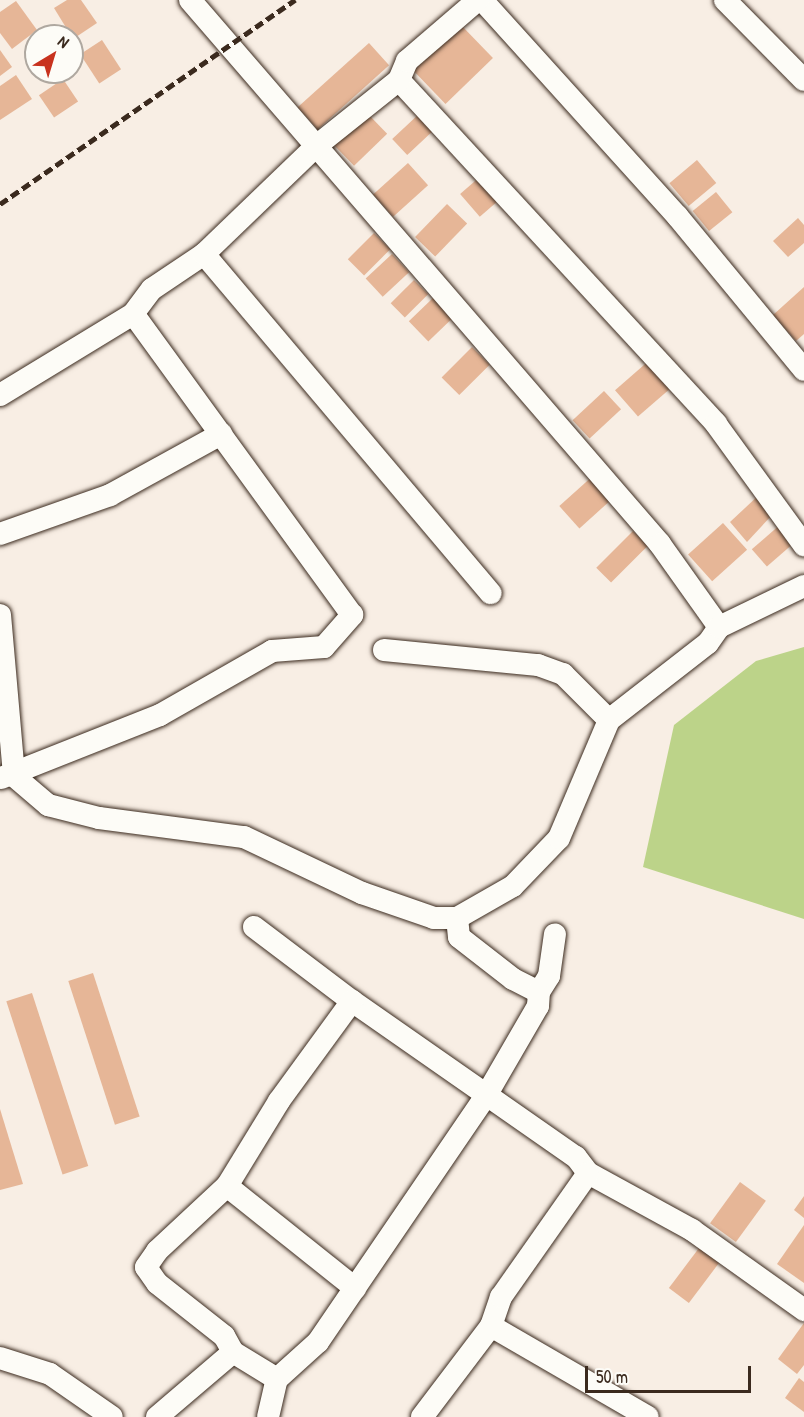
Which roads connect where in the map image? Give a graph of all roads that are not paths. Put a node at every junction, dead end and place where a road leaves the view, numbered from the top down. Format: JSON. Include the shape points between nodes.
{"nodes":[{"id":1,"x":190,"y":0,"type":"edge"},
{"id":2,"x":480,"y":0,"type":"edge"},
{"id":3,"x":725,"y":0,"type":"edge"},
{"id":4,"x":399,"y":80,"type":"junction"},
{"id":5,"x":804,"y":80,"type":"edge"},
{"id":6,"x":315,"y":147,"type":"junction"},
{"id":7,"x":204,"y":254,"type":"junction"},
{"id":8,"x":133,"y":314,"type":"junction"},
{"id":9,"x":804,"y":370,"type":"edge"},
{"id":10,"x":0,"y":395,"type":"edge"},
{"id":11,"x":221,"y":434,"type":"junction"},
{"id":12,"x":0,"y":534,"type":"edge"},
{"id":13,"x":804,"y":545,"type":"edge"},
{"id":14,"x":804,"y":586,"type":"edge"},
{"id":15,"x":490,"y":593,"type":"dead end"},
{"id":16,"x":0,"y":615,"type":"edge"},
{"id":17,"x":719,"y":627,"type":"junction"},
{"id":18,"x":384,"y":650,"type":"dead end"},
{"id":19,"x":609,"y":720,"type":"junction"},
{"id":20,"x":7,"y":777,"type":"edge"},
{"id":21,"x":456,"y":918,"type":"junction"},
{"id":22,"x":254,"y":927,"type":"dead end"},
{"id":23,"x":555,"y":934,"type":"dead end"},
{"id":24,"x":539,"y":992,"type":"junction"},
{"id":25,"x":352,"y":1001,"type":"junction"},
{"id":26,"x":487,"y":1094,"type":"junction"},
{"id":27,"x":588,"y":1173,"type":"junction"},
{"id":28,"x":227,"y":1186,"type":"junction"},
{"id":29,"x":355,"y":1288,"type":"junction"},
{"id":30,"x":804,"y":1310,"type":"edge"},
{"id":31,"x":491,"y":1326,"type":"junction"},
{"id":32,"x":233,"y":1352,"type":"junction"},
{"id":33,"x":0,"y":1358,"type":"edge"},
{"id":34,"x":277,"y":1379,"type":"junction"},
{"id":35,"x":112,"y":1417,"type":"edge"},
{"id":36,"x":157,"y":1417,"type":"edge"},
{"id":37,"x":268,"y":1417,"type":"edge"},
{"id":38,"x":422,"y":1417,"type":"edge"},
{"id":39,"x":648,"y":1417,"type":"edge"}],
"edges":[{"from":1,"to":6,"type":"street"},
{"from":2,"to":4,"type":"street","via":[[407,61]]},
{"from":2,"to":9,"type":"street","via":[[678,217]]},
{"from":3,"to":5,"type":"street"},
{"from":4,"to":6,"type":"street"},
{"from":4,"to":13,"type":"street","via":[[716,424]]},
{"from":6,"to":7,"type":"street"},
{"from":6,"to":17,"type":"street","via":[[660,544]]},
{"from":7,"to":8,"type":"street","via":[[152,290]]},
{"from":7,"to":15,"type":"street"},
{"from":8,"to":10,"type":"street"},
{"from":8,"to":11,"type":"street"},
{"from":11,"to":12,"type":"street","via":[[110,495]]},
{"from":11,"to":20,"type":"street","via":[[352,615],[324,647],[272,651],[160,716]]},
{"from":14,"to":17,"type":"street"},
{"from":16,"to":20,"type":"street"},
{"from":17,"to":19,"type":"street","via":[[708,643]]},
{"from":18,"to":19,"type":"street","via":[[538,665],[563,674]]},
{"from":19,"to":21,"type":"street","via":[[559,838],[513,886]]},
{"from":20,"to":21,"type":"street","via":[[48,805],[99,818],[244,837],[362,893],[434,918]]},
{"from":21,"to":24,"type":"street","via":[[459,937],[513,979]]},
{"from":22,"to":25,"type":"street"},
{"from":23,"to":24,"type":"street","via":[[549,976]]},
{"from":24,"to":26,"type":"street","via":[[538,1006]]},
{"from":25,"to":26,"type":"street"},
{"from":25,"to":28,"type":"street","via":[[279,1101]]},
{"from":26,"to":27,"type":"street","via":[[576,1157]]},
{"from":26,"to":29,"type":"street"},
{"from":27,"to":30,"type":"street","via":[[692,1230]]},
{"from":27,"to":31,"type":"street","via":[[501,1297]]},
{"from":28,"to":29,"type":"street"},
{"from":28,"to":32,"type":"street","via":[[157,1251],[146,1267],[157,1283],[224,1336]]},
{"from":29,"to":34,"type":"street","via":[[318,1342]]},
{"from":31,"to":38,"type":"street"},
{"from":31,"to":39,"type":"street"},
{"from":32,"to":34,"type":"street"},
{"from":32,"to":36,"type":"street"},
{"from":33,"to":35,"type":"street","via":[[50,1374]]},
{"from":34,"to":37,"type":"street"}]}
